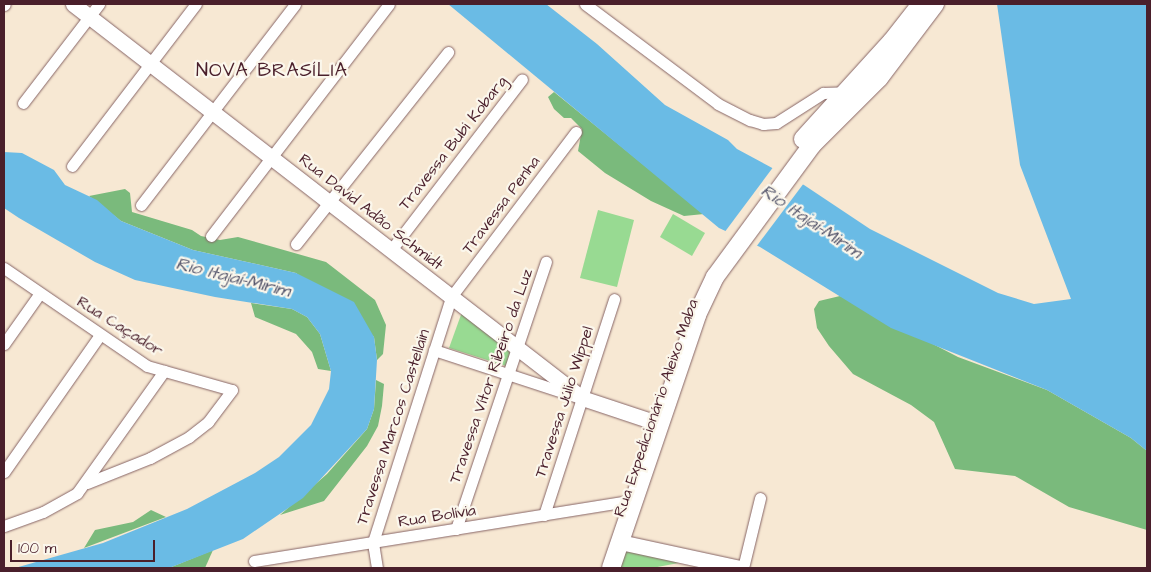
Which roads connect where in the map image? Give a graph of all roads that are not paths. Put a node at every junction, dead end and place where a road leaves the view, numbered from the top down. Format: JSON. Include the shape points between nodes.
{"nodes":[{"id":1,"x":73,"y":4,"type":"edge"},
{"id":2,"x":99,"y":4,"type":"edge"},
{"id":3,"x":196,"y":4,"type":"edge"},
{"id":4,"x":294,"y":4,"type":"edge"},
{"id":5,"x":389,"y":4,"type":"edge"},
{"id":6,"x":585,"y":4,"type":"edge"},
{"id":7,"x":921,"y":4,"type":"edge"},
{"id":8,"x":935,"y":4,"type":"edge"},
{"id":9,"x":90,"y":16,"type":"junction"},
{"id":10,"x":895,"y":48,"type":"junction"},
{"id":11,"x":448,"y":52,"type":"dead end"},
{"id":12,"x":150,"y":64,"type":"junction"},
{"id":13,"x":522,"y":79,"type":"dead end"},
{"id":14,"x":846,"y":92,"type":"junction"},
{"id":15,"x":23,"y":103,"type":"dead end"},
{"id":16,"x":212,"y":112,"type":"junction"},
{"id":17,"x":576,"y":132,"type":"dead end"},
{"id":18,"x":808,"y":142,"type":"junction"},
{"id":19,"x":271,"y":158,"type":"junction"},
{"id":20,"x":72,"y":166,"type":"dead end"},
{"id":21,"x":329,"y":202,"type":"junction"},
{"id":22,"x":141,"y":205,"type":"dead end"},
{"id":23,"x":211,"y":236,"type":"dead end"},
{"id":24,"x":296,"y":244,"type":"dead end"},
{"id":25,"x":391,"y":250,"type":"junction"},
{"id":26,"x":546,"y":262,"type":"dead end"},
{"id":27,"x":4,"y":268,"type":"edge"},
{"id":28,"x":40,"y":293,"type":"junction"},
{"id":29,"x":452,"y":297,"type":"junction"},
{"id":30,"x":614,"y":299,"type":"dead end"},
{"id":31,"x":100,"y":335,"type":"junction"},
{"id":32,"x":4,"y":344,"type":"edge"},
{"id":33,"x":518,"y":348,"type":"junction"},
{"id":34,"x":434,"y":350,"type":"junction"},
{"id":35,"x":164,"y":370,"type":"junction"},
{"id":36,"x":509,"y":374,"type":"junction"},
{"id":37,"x":582,"y":398,"type":"junction"},
{"id":38,"x":655,"y":422,"type":"junction"},
{"id":39,"x":4,"y":472,"type":"edge"},
{"id":40,"x":87,"y":483,"type":"junction"},
{"id":41,"x":760,"y":498,"type":"dead end"},
{"id":42,"x":624,"y":502,"type":"junction"},
{"id":43,"x":544,"y":515,"type":"junction"},
{"id":44,"x":4,"y":526,"type":"edge"},
{"id":45,"x":456,"y":529,"type":"junction"},
{"id":46,"x":374,"y":542,"type":"junction"},
{"id":47,"x":620,"y":542,"type":"junction"},
{"id":48,"x":254,"y":561,"type":"dead end"},
{"id":49,"x":725,"y":565,"type":"junction"},
{"id":50,"x":377,"y":568,"type":"edge"},
{"id":51,"x":602,"y":568,"type":"edge"},
{"id":52,"x":612,"y":568,"type":"edge"},
{"id":53,"x":705,"y":568,"type":"edge"},
{"id":54,"x":742,"y":568,"type":"edge"}],
"edges":[{"from":1,"to":9,"type":"main road","name":"Rua David Adão Schmidt"},
{"from":2,"to":9,"type":"street"},
{"from":3,"to":12,"type":"street"},
{"from":4,"to":16,"type":"street"},
{"from":5,"to":19,"type":"street"},
{"from":6,"to":14,"type":"street","via":[[718,104],[750,120],[776,123],[824,93]]},
{"from":7,"to":10,"type":"main road"},
{"from":8,"to":10,"type":"main road"},
{"from":9,"to":12,"type":"main road","name":"Rua David Adão Schmidt"},
{"from":9,"to":15,"type":"street"},
{"from":10,"to":14,"type":"main road"},
{"from":10,"to":18,"type":"main road"},
{"from":11,"to":21,"type":"street"},
{"from":12,"to":16,"type":"main road","name":"Rua David Adão Schmidt"},
{"from":12,"to":20,"type":"street"},
{"from":13,"to":25,"type":"street","name":"Travessa Bubi Kobarg"},
{"from":14,"to":18,"type":"main road"},
{"from":16,"to":19,"type":"main road","name":"Rua David Adão Schmidt"},
{"from":16,"to":22,"type":"street"},
{"from":17,"to":29,"type":"street","name":"Travessa Penha"},
{"from":18,"to":38,"type":"main road","name":"Rua Expedicionário Aleixo Maba","via":[[722,256]]},
{"from":19,"to":21,"type":"main road","name":"Rua David Adão Schmidt"},
{"from":19,"to":23,"type":"street"},
{"from":21,"to":24,"type":"street"},
{"from":21,"to":25,"type":"main road","name":"Rua David Adão Schmidt"},
{"from":25,"to":29,"type":"main road","name":"Rua David Adão Schmidt"},
{"from":26,"to":33,"type":"street","name":"Travessa Vítor Ribeiro da Luz"},
{"from":27,"to":28,"type":"street","name":"Rua Caçador"},
{"from":28,"to":31,"type":"street","name":"Rua Caçador"},
{"from":28,"to":32,"type":"street"},
{"from":29,"to":33,"type":"main road","name":"Rua David Adão Schmidt"},
{"from":29,"to":34,"type":"street","name":"Travessa Marcos Castellain"},
{"from":30,"to":37,"type":"street","name":"Travessa Júlio Wippel"},
{"from":31,"to":35,"type":"street","name":"Rua Caçador","via":[[147,366]]},
{"from":31,"to":39,"type":"street"},
{"from":33,"to":36,"type":"street","name":"Travessa Vítor Ribeiro da Luz"},
{"from":33,"to":37,"type":"main road","name":"Rua David Adão Schmidt"},
{"from":34,"to":36,"type":"street"},
{"from":34,"to":46,"type":"street","name":"Travessa Marcos Castellain"},
{"from":35,"to":40,"type":"street"},
{"from":35,"to":40,"type":"street","name":"Rua Caçador","via":[[232,390],[208,422],[189,437],[150,458]]},
{"from":36,"to":37,"type":"street"},
{"from":36,"to":45,"type":"street","name":"Travessa Vítor Ribeiro da Luz"},
{"from":37,"to":38,"type":"main road","name":"Rua David Adão Schmidt"},
{"from":37,"to":43,"type":"street","name":"Travessa Júlio Wippel"},
{"from":38,"to":42,"type":"main road","name":"Rua Expedicionário Aleixo Maba"},
{"from":38,"to":47,"type":"main road","name":"Rua Expedicionário Aleixo Maba"},
{"from":40,"to":44,"type":"street","via":[[62,503]]},
{"from":41,"to":54,"type":"street"},
{"from":42,"to":43,"type":"street","name":"Rua Bolívia"},
{"from":42,"to":51,"type":"main road","name":"Rua Expedicionário Aleixo Maba"},
{"from":43,"to":45,"type":"street","name":"Rua Bolívia"},
{"from":45,"to":46,"type":"street","name":"Rua Bolívia"},
{"from":46,"to":48,"type":"street","name":"Rua Bolívia"},
{"from":46,"to":50,"type":"street","name":"Travessa Marcos Castellain"},
{"from":47,"to":49,"type":"main road"},
{"from":47,"to":52,"type":"main road","name":"Rua Expedicionário Aleixo Maba"},
{"from":49,"to":53,"type":"main road"},
{"from":49,"to":54,"type":"main road"}]}
